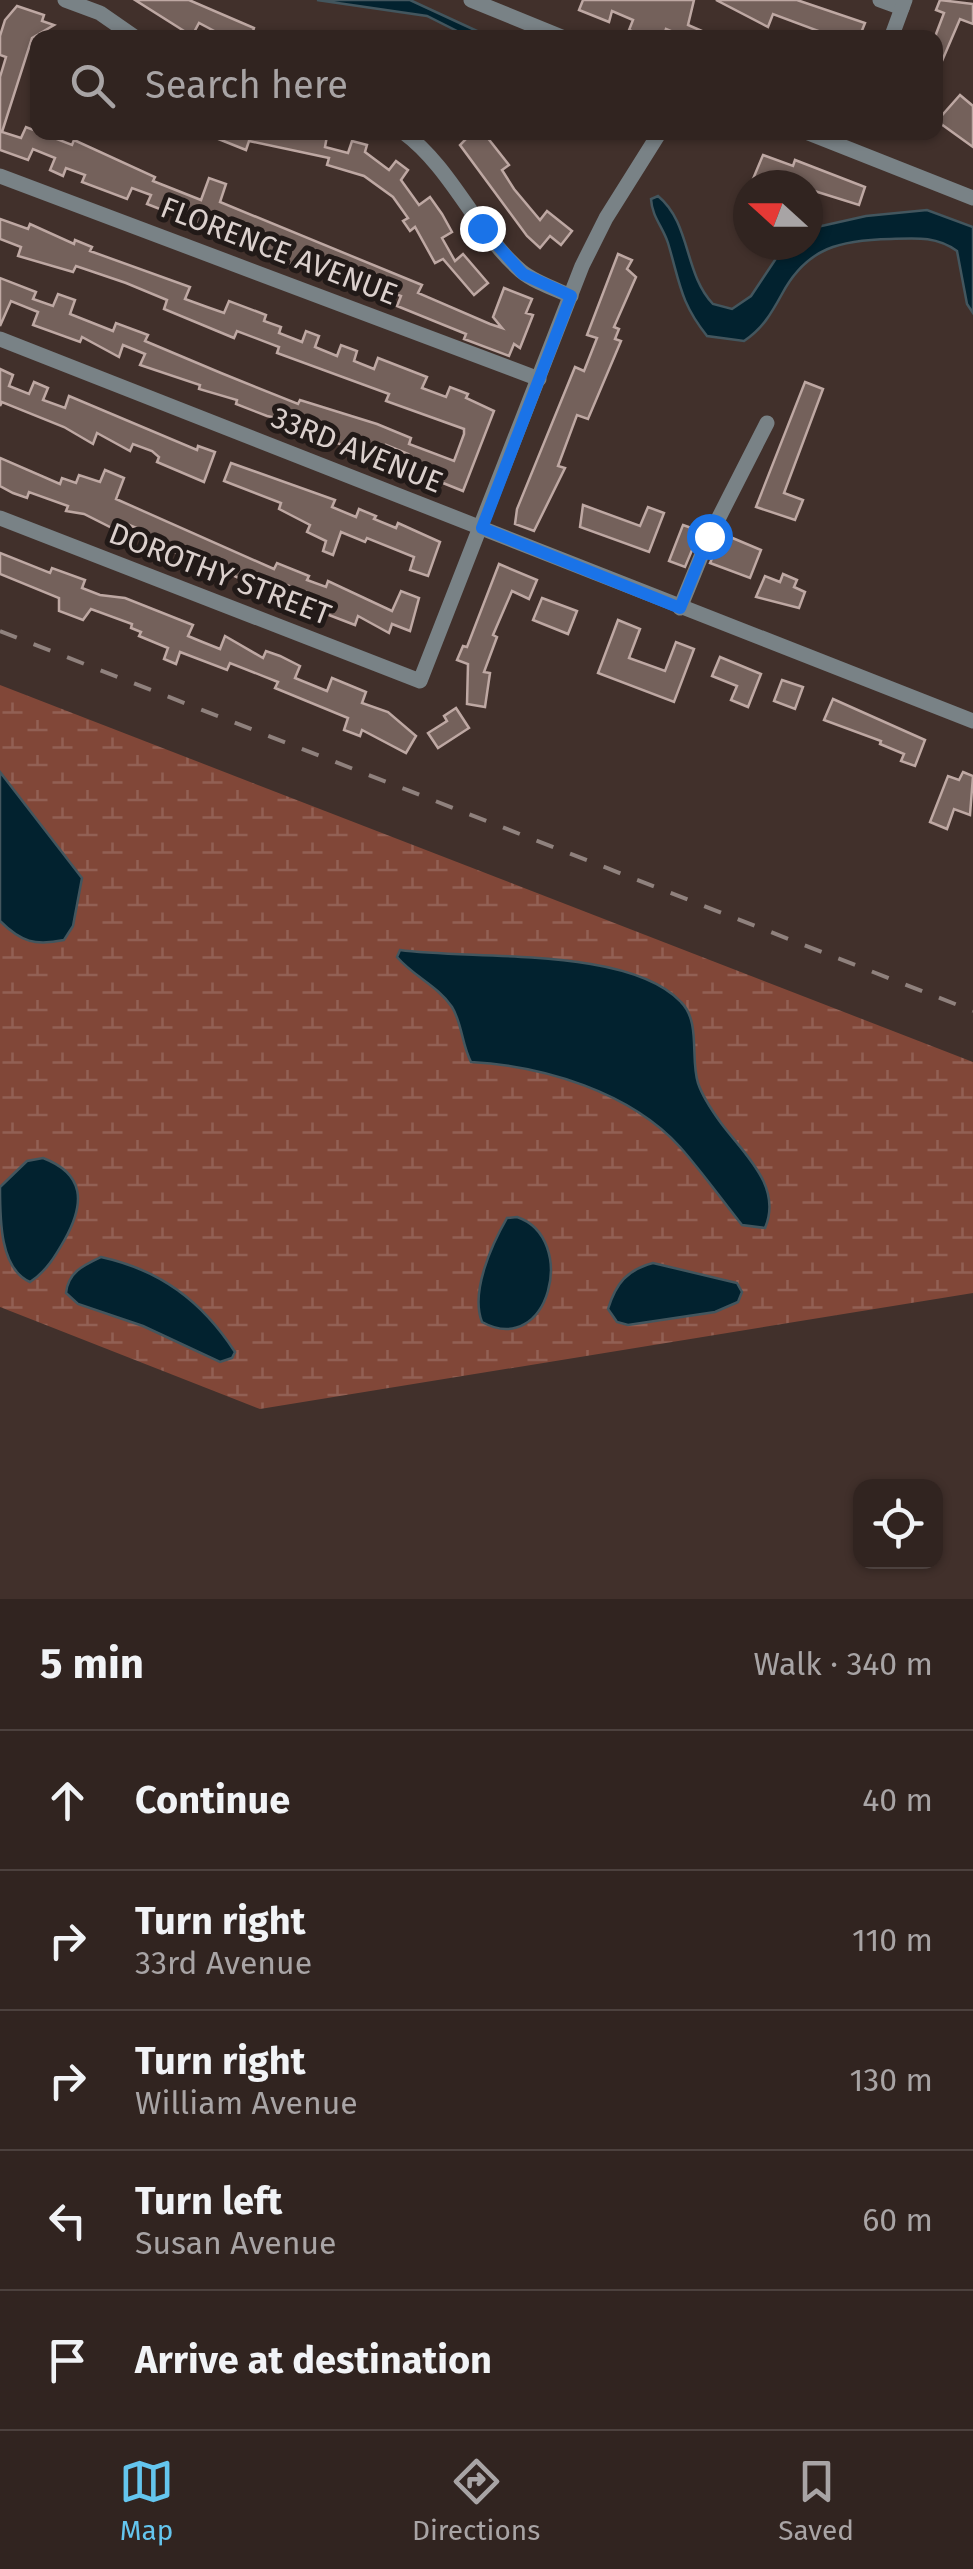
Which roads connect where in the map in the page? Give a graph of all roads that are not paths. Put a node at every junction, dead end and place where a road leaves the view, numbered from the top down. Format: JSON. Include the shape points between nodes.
{"nodes":[{"id":1,"x":65,"y":0,"type":"edge"},
{"id":2,"x":471,"y":0,"type":"edge"},
{"id":3,"x":880,"y":0,"type":"edge"},
{"id":4,"x":903,"y":4,"type":"edge"},
{"id":5,"x":124,"y":30,"type":"edge"},
{"id":6,"x":544,"y":30,"type":"edge"},
{"id":7,"x":893,"y":30,"type":"edge"},
{"id":8,"x":414,"y":140,"type":"edge"},
{"id":9,"x":655,"y":140,"type":"edge"},
{"id":10,"x":851,"y":140,"type":"edge"},
{"id":11,"x":0,"y":176,"type":"edge"},
{"id":12,"x":973,"y":198,"type":"edge"},
{"id":13,"x":571,"y":296,"type":"junction"},
{"id":14,"x":0,"y":338,"type":"edge"},
{"id":15,"x":539,"y":378,"type":"junction"},
{"id":16,"x":767,"y":423,"type":"dead end"},
{"id":17,"x":0,"y":518,"type":"edge"},
{"id":18,"x":482,"y":528,"type":"junction"},
{"id":19,"x":680,"y":608,"type":"junction"},
{"id":20,"x":973,"y":721,"type":"edge"}],
"edges":[{"from":1,"to":5,"type":"street"},
{"from":2,"to":6,"type":"street"},
{"from":3,"to":4,"type":"street"},
{"from":4,"to":7,"type":"street"},
{"from":8,"to":13,"type":"street","via":[[523,274]]},
{"from":9,"to":13,"type":"street","via":[[606,218]]},
{"from":10,"to":12,"type":"street"},
{"from":11,"to":15,"type":"street","name":"FLORENCE AVENUE"},
{"from":13,"to":15,"type":"street"},
{"from":14,"to":18,"type":"street","name":"33RD AVENUE"},
{"from":15,"to":18,"type":"street"},
{"from":16,"to":19,"type":"street"},
{"from":17,"to":18,"type":"street","name":"DOROTHY STREET","via":[[420,681]]},
{"from":18,"to":19,"type":"street","name":"33RD AVENUE"},
{"from":19,"to":20,"type":"street","name":"33RD AVENUE"}]}
